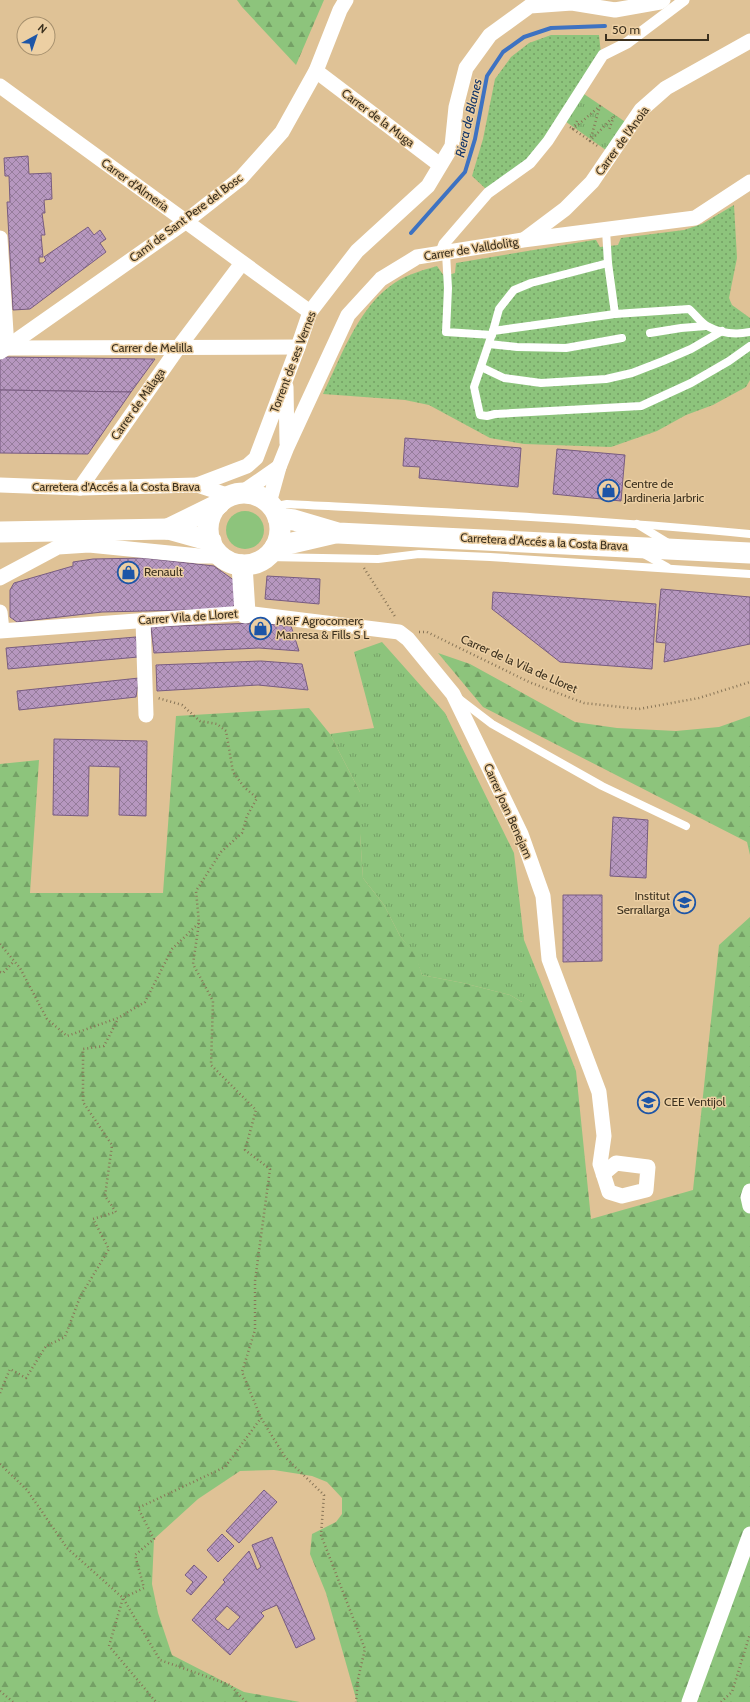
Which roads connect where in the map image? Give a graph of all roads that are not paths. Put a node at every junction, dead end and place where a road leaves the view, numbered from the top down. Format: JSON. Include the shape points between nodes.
{"nodes":[{"id":1,"x":346,"y":0,"type":"edge"},
{"id":2,"x":663,"y":0,"type":"edge"},
{"id":3,"x":684,"y":0,"type":"edge"},
{"id":4,"x":529,"y":3,"type":"edge"},
{"id":5,"x":750,"y":41,"type":"edge"},
{"id":6,"x":316,"y":71,"type":"junction"},
{"id":7,"x":0,"y":86,"type":"edge"},
{"id":8,"x":440,"y":165,"type":"junction"},
{"id":9,"x":750,"y":182,"type":"edge"},
{"id":10,"x":185,"y":222,"type":"junction"},
{"id":11,"x":606,"y":230,"type":"junction"},
{"id":12,"x":0,"y":238,"type":"edge"},
{"id":13,"x":523,"y":240,"type":"junction"},
{"id":14,"x":443,"y":253,"type":"junction"},
{"id":15,"x":242,"y":263,"type":"junction"},
{"id":16,"x":608,"y":263,"type":"junction"},
{"id":17,"x":310,"y":312,"type":"junction"},
{"id":18,"x":615,"y":314,"type":"junction"},
{"id":19,"x":706,"y":326,"type":"junction"},
{"id":20,"x":722,"y":331,"type":"junction"},
{"id":21,"x":750,"y":332,"type":"edge"},
{"id":22,"x":493,"y":333,"type":"junction"},
{"id":23,"x":650,"y":333,"type":"dead end"},
{"id":24,"x":622,"y":338,"type":"dead end"},
{"id":25,"x":488,"y":344,"type":"junction"},
{"id":26,"x":750,"y":346,"type":"edge"},
{"id":27,"x":298,"y":347,"type":"junction"},
{"id":28,"x":178,"y":348,"type":"junction"},
{"id":29,"x":3,"y":350,"type":"edge"},
{"id":30,"x":481,"y":367,"type":"junction"},
{"id":31,"x":286,"y":378,"type":"junction"},
{"id":32,"x":287,"y":447,"type":"junction"},
{"id":33,"x":279,"y":467,"type":"junction"},
{"id":34,"x":197,"y":485,"type":"junction"},
{"id":35,"x":0,"y":486,"type":"edge"},
{"id":36,"x":80,"y":488,"type":"junction"},
{"id":37,"x":230,"y":498,"type":"junction"},
{"id":38,"x":273,"y":510,"type":"junction"},
{"id":39,"x":636,"y":524,"type":"junction"},
{"id":40,"x":168,"y":529,"type":"junction"},
{"id":41,"x":0,"y":532,"type":"edge"},
{"id":42,"x":338,"y":532,"type":"junction"},
{"id":43,"x":750,"y":534,"type":"edge"},
{"id":44,"x":632,"y":546,"type":"junction"},
{"id":45,"x":216,"y":549,"type":"junction"},
{"id":46,"x":680,"y":549,"type":"junction"},
{"id":47,"x":271,"y":552,"type":"junction"},
{"id":48,"x":750,"y":553,"type":"edge"},
{"id":49,"x":242,"y":565,"type":"junction"},
{"id":50,"x":670,"y":568,"type":"junction"},
{"id":51,"x":750,"y":574,"type":"edge"},
{"id":52,"x":0,"y":578,"type":"edge"},
{"id":53,"x":0,"y":612,"type":"edge"},
{"id":54,"x":245,"y":613,"type":"junction"},
{"id":55,"x":143,"y":620,"type":"junction"},
{"id":56,"x":1,"y":631,"type":"edge"},
{"id":57,"x":403,"y":632,"type":"joint"},
{"id":58,"x":453,"y":694,"type":"junction"},
{"id":59,"x":146,"y":715,"type":"dead end"},
{"id":60,"x":686,"y":826,"type":"dead end"},
{"id":61,"x":603,"y":1174,"type":"dead end"},
{"id":62,"x":750,"y":1191,"type":"edge"},
{"id":63,"x":750,"y":1206,"type":"edge"},
{"id":64,"x":750,"y":1534,"type":"edge"},
{"id":65,"x":689,"y":1702,"type":"edge"}],
"edges":[{"from":1,"to":6,"type":"street","name":"Camí de Sant Pere del Bosc"},
{"from":2,"to":4,"type":"street","name":"Torrent de ses Vernes","via":[[615,10],[572,3]]},
{"from":3,"to":14,"type":"street","via":[[627,43],[603,55],[548,141],[530,163],[488,193],[444,244]]},
{"from":4,"to":8,"type":"street","name":"Torrent de ses Vernes","via":[[490,35],[466,68],[456,107],[452,146]]},
{"from":5,"to":13,"type":"street","name":"Carrer de l'Anoia","via":[[666,88],[641,110],[592,182],[565,208]]},
{"from":6,"to":8,"type":"street","name":"Carrer de la Muga"},
{"from":6,"to":10,"type":"street","name":"Camí de Sant Pere del Bosc","via":[[282,132],[272,144],[241,178]]},
{"from":7,"to":10,"type":"street","name":"Carrer d'Almeria"},
{"from":8,"to":17,"type":"street","name":"Torrent de ses Vernes","via":[[428,186],[357,251]]},
{"from":9,"to":11,"type":"street","name":"Carrer de Valldolitg","via":[[695,218]]},
{"from":10,"to":15,"type":"street","name":"Carrer d'Almeria"},
{"from":10,"to":29,"type":"street","name":"Camí de Sant Pere del Bosc"},
{"from":11,"to":13,"type":"street","name":"Carrer de Valldolitg"},
{"from":11,"to":16,"type":"lane"},
{"from":12,"to":29,"type":"street"},
{"from":13,"to":14,"type":"street","name":"Carrer de Valldolitg"},
{"from":14,"to":22,"type":"lane","via":[[448,288],[446,332]]},
{"from":14,"to":32,"type":"street","name":"Carrer de Valldolitg","via":[[417,257],[380,279],[348,315]]},
{"from":15,"to":17,"type":"street","name":"Carrer d'Almeria"},
{"from":15,"to":28,"type":"street","name":"Carrer de Màlaga"},
{"from":16,"to":18,"type":"lane"},
{"from":16,"to":22,"type":"lane","via":[[531,283],[514,290],[499,308]]},
{"from":17,"to":27,"type":"street","name":"Torrent de ses Vernes"},
{"from":18,"to":19,"type":"lane","via":[[689,309]]},
{"from":18,"to":22,"type":"lane"},
{"from":19,"to":20,"type":"lane"},
{"from":19,"to":23,"type":"lane"},
{"from":20,"to":21,"type":"lane","via":[[739,334]]},
{"from":20,"to":30,"type":"lane","via":[[663,361],[606,379],[541,383],[504,378]]},
{"from":22,"to":25,"type":"lane"},
{"from":24,"to":25,"type":"lane","via":[[566,348],[517,348]]},
{"from":25,"to":30,"type":"lane"},
{"from":26,"to":30,"type":"lane","via":[[691,383],[642,406],[480,415],[474,387]]},
{"from":27,"to":28,"type":"street","name":"Carrer de Melilla"},
{"from":27,"to":31,"type":"street","name":"Torrent de ses Vernes"},
{"from":28,"to":29,"type":"street","name":"Carrer de Melilla"},
{"from":28,"to":36,"type":"street","name":"Carrer de Màlaga"},
{"from":31,"to":32,"type":"street","name":"Carrer de Valldolitg"},
{"from":31,"to":34,"type":"street","name":"Torrent de ses Vernes","via":[[256,458],[247,466]]},
{"from":32,"to":33,"type":"street","name":"Carrer de Valldolitg"},
{"from":33,"to":37,"type":"street"},
{"from":33,"to":38,"type":"street","name":"Carrer de Valldolitg"},
{"from":34,"to":36,"type":"street","name":"Carretera d'Accés a la Costa Brava"},
{"from":34,"to":37,"type":"street","name":"Carretera d'Accés a la Costa Brava"},
{"from":35,"to":36,"type":"street","name":"Carretera d'Accés a la Costa Brava"},
{"from":37,"to":38,"type":"main road","via":[[254,495]]},
{"from":37,"to":40,"type":"main road","name":"Carretera d'Accés a la Costa Brava"},
{"from":37,"to":45,"type":"main road","via":[[210,520],[209,531]]},
{"from":38,"to":39,"type":"lane","via":[[287,504]]},
{"from":38,"to":42,"type":"main road","name":"Carretera d'Accés a la Costa Brava","via":[[294,520]]},
{"from":38,"to":47,"type":"main road","via":[[280,527],[280,536]]},
{"from":39,"to":43,"type":"lane"},
{"from":39,"to":46,"type":"lane"},
{"from":40,"to":41,"type":"main road","name":"Carretera d'Accés a la Costa Brava"},
{"from":40,"to":45,"type":"main road","name":"Carretera d'Accés a la Costa Brava"},
{"from":42,"to":44,"type":"main road","name":"Carretera d'Accés a la Costa Brava"},
{"from":42,"to":47,"type":"main road","name":"Carretera d'Accés a la Costa Brava"},
{"from":44,"to":46,"type":"main road","name":"Carretera d'Accés a la Costa Brava"},
{"from":44,"to":50,"type":"lane"},
{"from":45,"to":49,"type":"main road","via":[[231,562]]},
{"from":45,"to":52,"type":"street","via":[[199,556],[89,544],[58,547]]},
{"from":46,"to":48,"type":"main road","name":"Carretera d'Accés a la Costa Brava"},
{"from":47,"to":49,"type":"main road","via":[[253,564]]},
{"from":47,"to":50,"type":"lane","via":[[359,559],[419,554]]},
{"from":49,"to":54,"type":"main road"},
{"from":50,"to":51,"type":"lane"},
{"from":53,"to":56,"type":"street"},
{"from":54,"to":55,"type":"street","name":"Carrer Vila de Lloret"},
{"from":54,"to":57,"type":"street","name":"Carrer Vila de Lloret"},
{"from":55,"to":56,"type":"street","name":"Carrer Vila de Lloret"},
{"from":55,"to":59,"type":"street"},
{"from":57,"to":58,"type":"street","name":"Carrer Joan Benejam"},
{"from":58,"to":60,"type":"lane","via":[[492,724],[602,786]]},
{"from":58,"to":61,"type":"street","name":"Carrer Joan Benejam","via":[[521,834],[543,896],[548,958],[599,1092],[604,1136],[600,1164]]},
{"from":62,"to":63,"type":"street"},
{"from":64,"to":65,"type":"street"}]}
